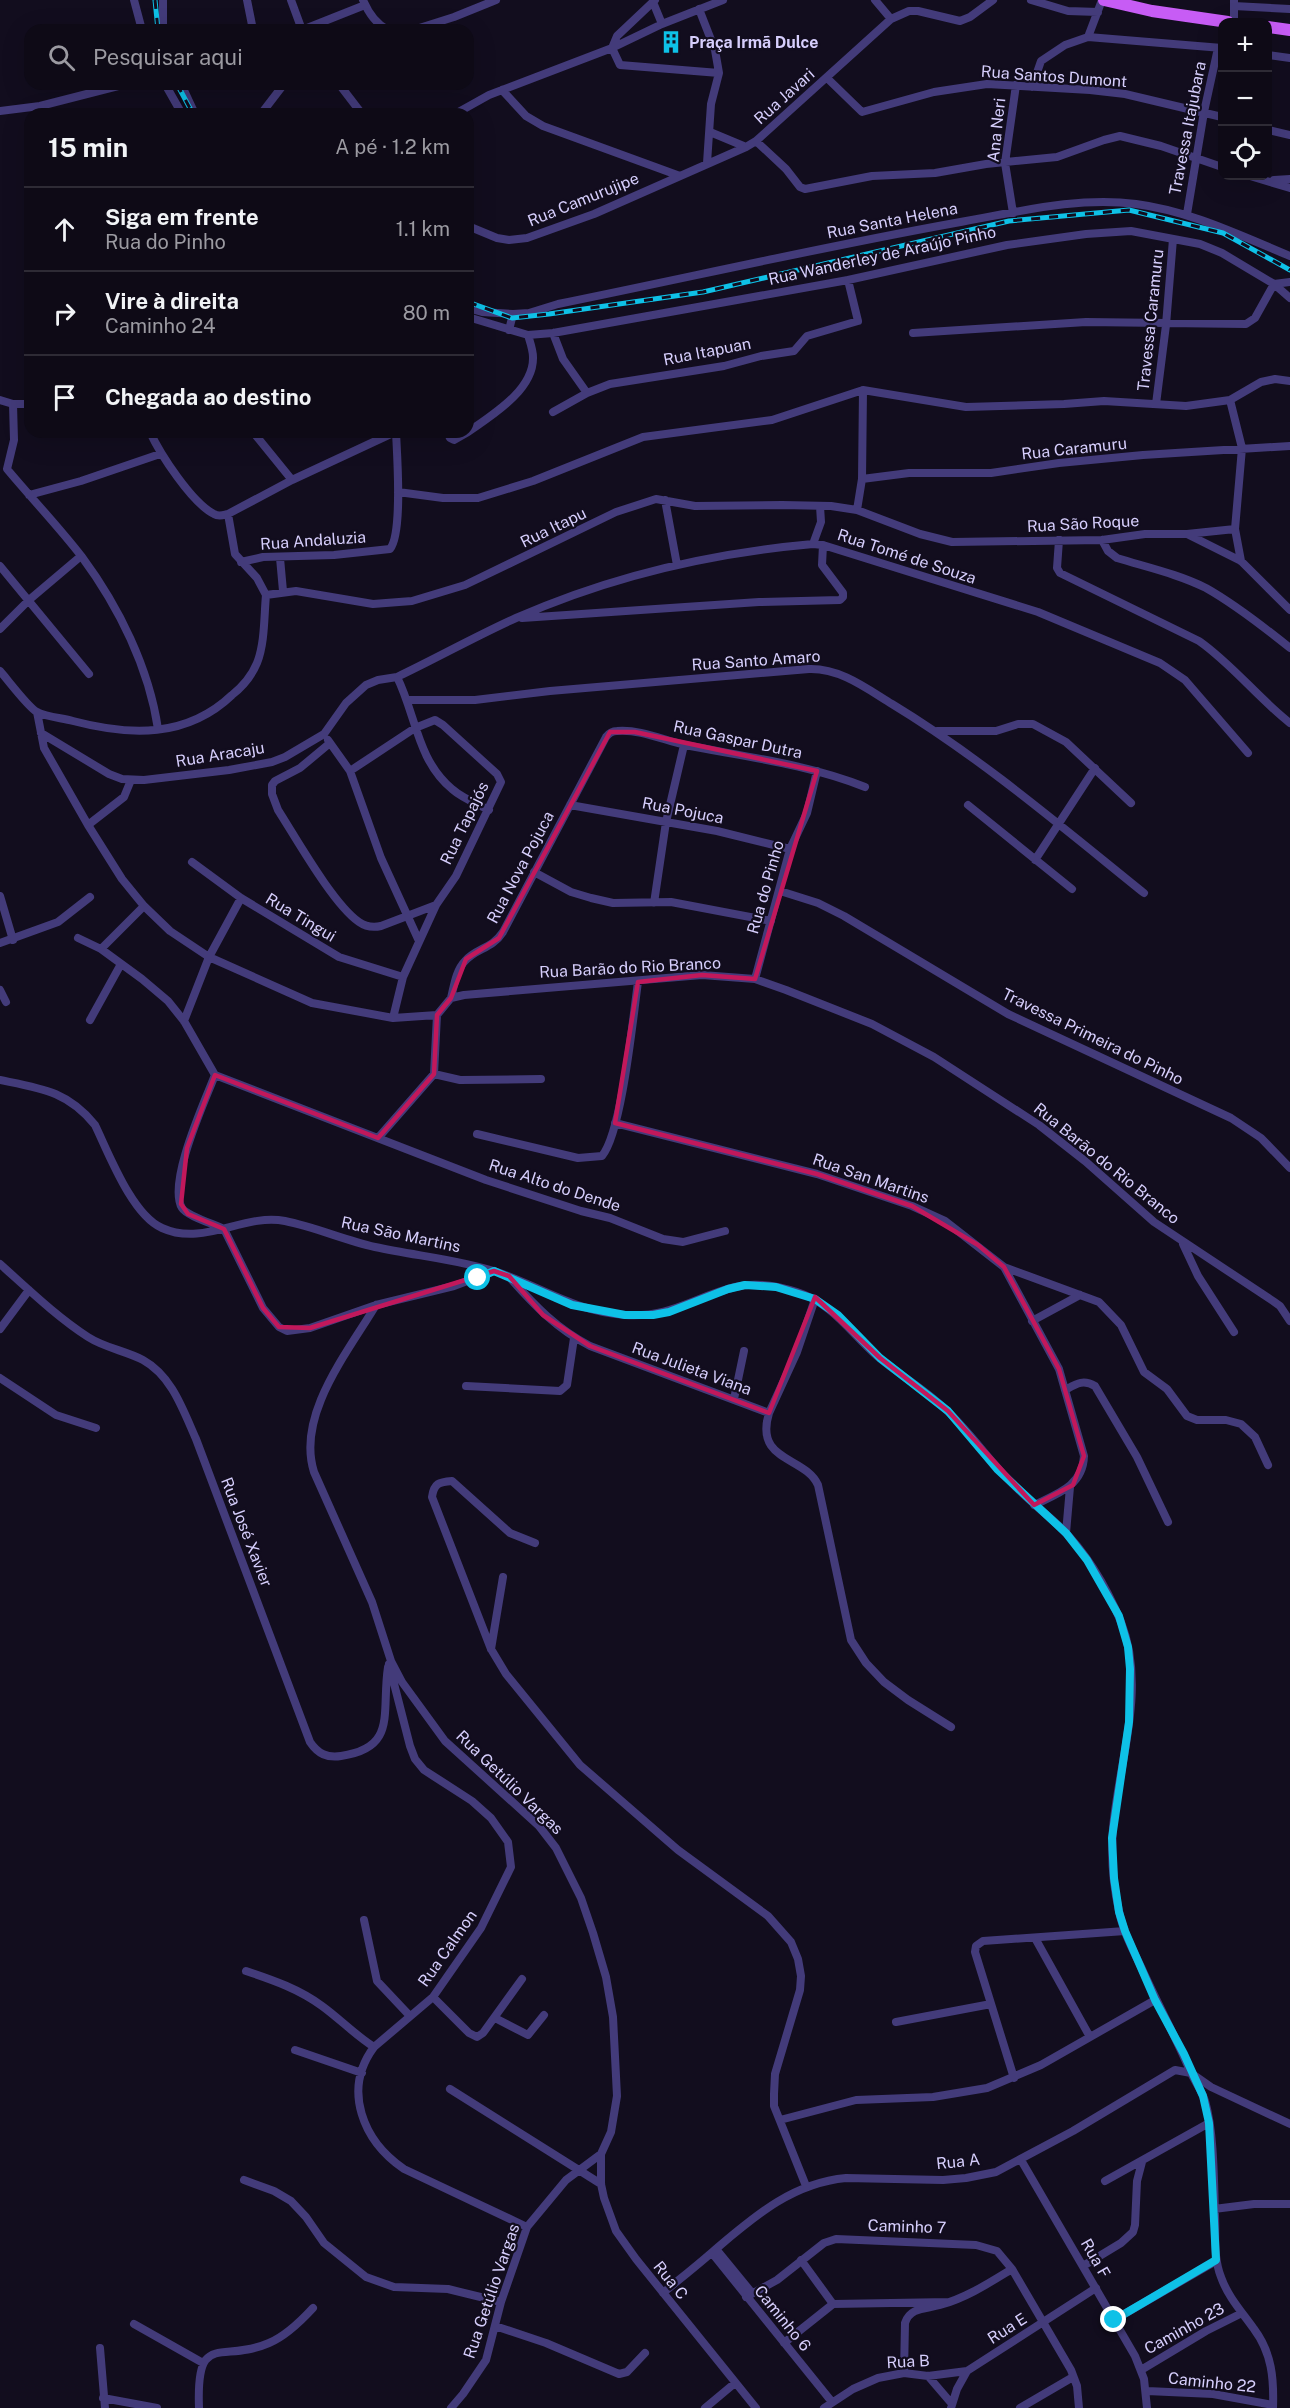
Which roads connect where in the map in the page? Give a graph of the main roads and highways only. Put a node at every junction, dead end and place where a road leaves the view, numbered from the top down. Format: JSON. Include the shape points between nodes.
{"nodes":[{"id":1,"x":1103,"y":0,"type":"edge"},
{"id":2,"x":1218,"y":21,"type":"edge"},
{"id":3,"x":1272,"y":28,"type":"edge"},
{"id":4,"x":1290,"y":30,"type":"edge"}],
"edges":[{"from":1,"to":2,"type":"main road"},
{"from":3,"to":4,"type":"main road"}]}
